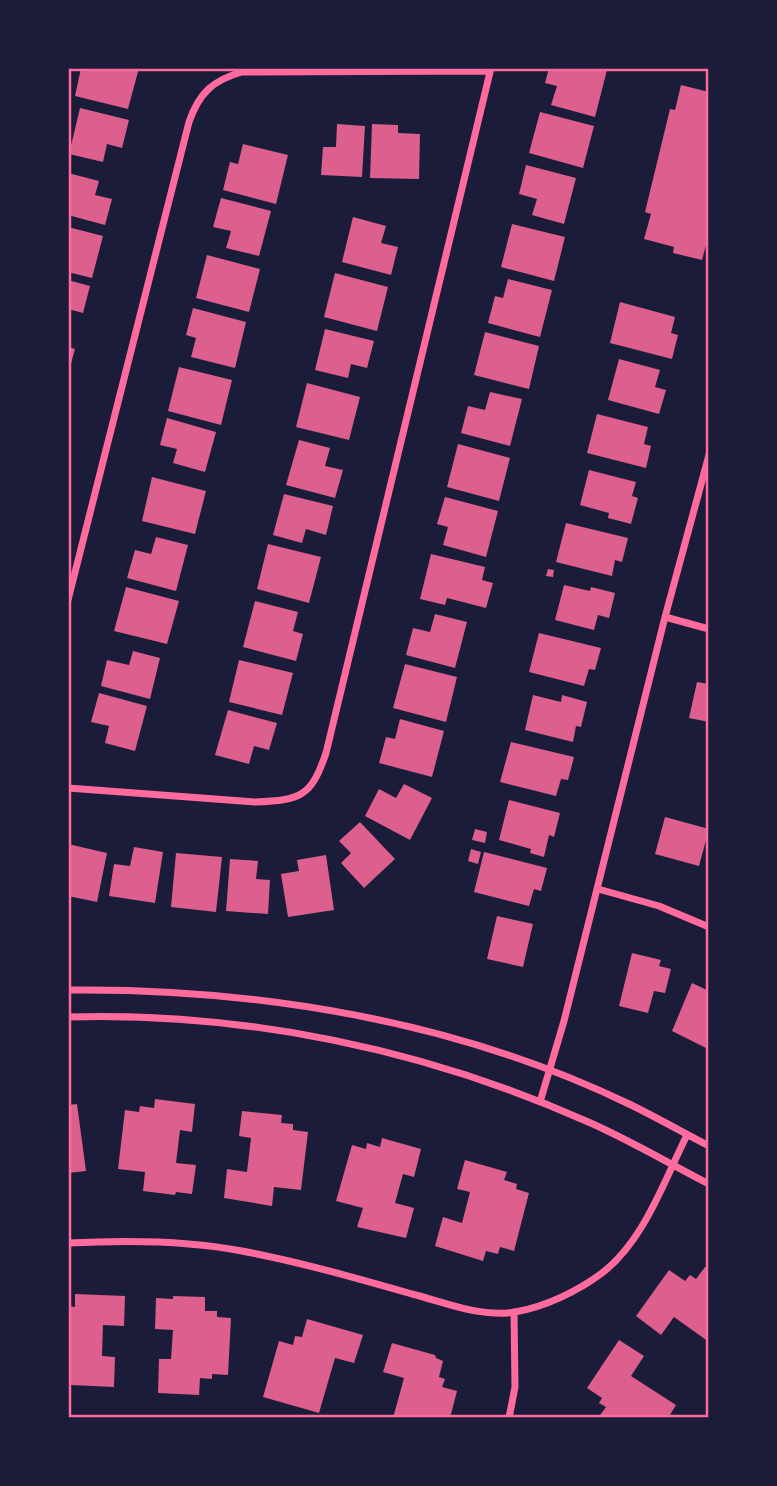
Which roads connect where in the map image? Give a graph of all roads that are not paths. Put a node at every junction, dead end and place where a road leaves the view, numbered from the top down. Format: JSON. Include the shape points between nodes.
{"nodes":[{"id":1,"x":491,"y":70,"type":"edge"},
{"id":2,"x":709,"y":454,"type":"edge"},
{"id":3,"x":68,"y":600,"type":"edge"},
{"id":4,"x":665,"y":617,"type":"junction"},
{"id":5,"x":709,"y":629,"type":"edge"},
{"id":6,"x":68,"y":788,"type":"edge"},
{"id":7,"x":598,"y":889,"type":"junction"},
{"id":8,"x":709,"y":927,"type":"edge"},
{"id":9,"x":68,"y":989,"type":"edge"},
{"id":10,"x":68,"y":1017,"type":"edge"},
{"id":11,"x":550,"y":1071,"type":"junction"},
{"id":12,"x":540,"y":1102,"type":"junction"},
{"id":13,"x":687,"y":1135,"type":"junction"},
{"id":14,"x":709,"y":1146,"type":"edge"},
{"id":15,"x":671,"y":1165,"type":"junction"},
{"id":16,"x":709,"y":1185,"type":"edge"},
{"id":17,"x":68,"y":1243,"type":"edge"},
{"id":18,"x":514,"y":1312,"type":"junction"},
{"id":19,"x":509,"y":1418,"type":"edge"}],
"edges":[{"from":1,"to":3,"type":"street","via":[[242,72],[220,78],[202,97],[189,122]]},
{"from":1,"to":6,"type":"street","via":[[317,779],[302,794],[282,801]]},
{"from":2,"to":4,"type":"street"},
{"from":4,"to":5,"type":"street"},
{"from":4,"to":7,"type":"street"},
{"from":7,"to":8,"type":"street","via":[[659,906]]},
{"from":7,"to":11,"type":"street"},
{"from":9,"to":11,"type":"street","via":[[234,996],[316,1008],[461,1041]]},
{"from":10,"to":12,"type":"street","via":[[195,1022],[308,1035],[412,1058]]},
{"from":11,"to":12,"type":"street"},
{"from":11,"to":13,"type":"street","via":[[630,1104]]},
{"from":12,"to":15,"type":"street"},
{"from":13,"to":14,"type":"street"},
{"from":13,"to":15,"type":"street"},
{"from":15,"to":16,"type":"street"},
{"from":15,"to":18,"type":"street","via":[[632,1241],[603,1272],[569,1293]]},
{"from":17,"to":18,"type":"street","via":[[107,1241],[240,1250],[478,1311]]},
{"from":18,"to":19,"type":"street","via":[[515,1387]]}]}
